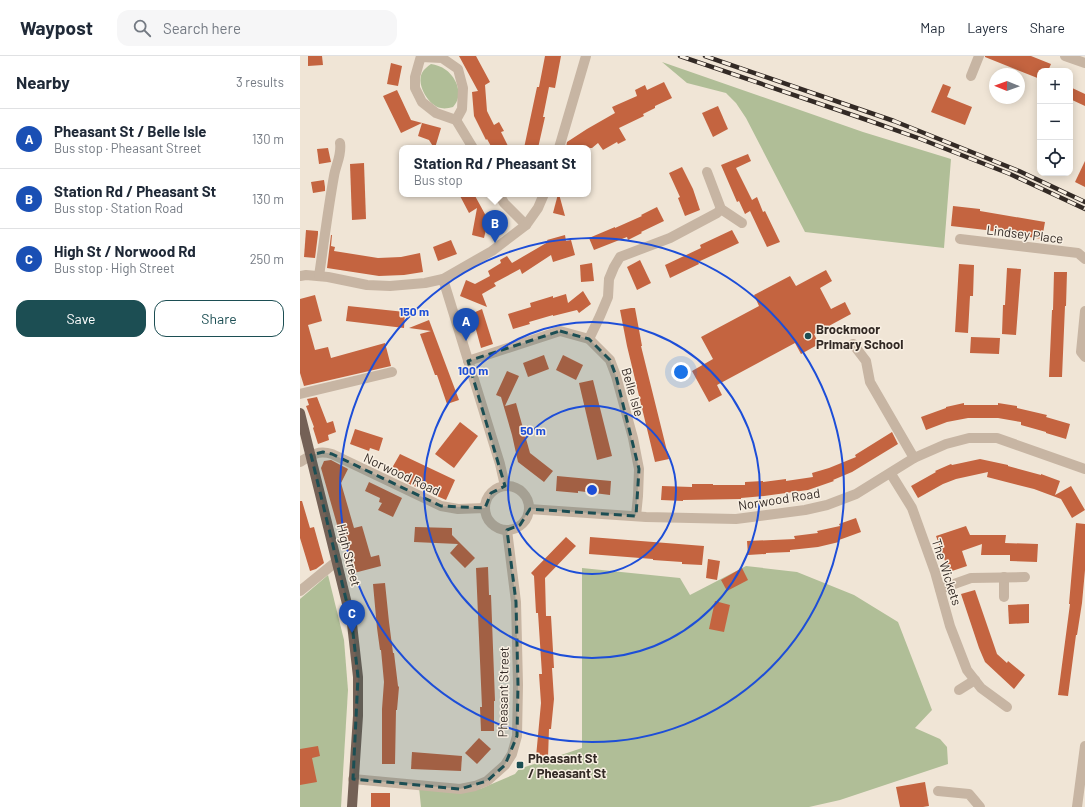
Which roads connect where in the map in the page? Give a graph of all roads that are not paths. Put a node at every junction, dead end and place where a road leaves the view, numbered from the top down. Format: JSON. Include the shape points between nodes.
{"nodes":[{"id":1,"x":421,"y":56,"type":"edge"},
{"id":2,"x":586,"y":56,"type":"edge"},
{"id":3,"x":978,"y":56,"type":"edge"},
{"id":4,"x":1065,"y":56,"type":"edge"},
{"id":5,"x":1085,"y":64,"type":"edge"},
{"id":6,"x":971,"y":76,"type":"dead end"},
{"id":7,"x":456,"y":120,"type":"junction"},
{"id":8,"x":340,"y":143,"type":"dead end"},
{"id":9,"x":470,"y":145,"type":"edge"},
{"id":10,"x":560,"y":145,"type":"edge"},
{"id":11,"x":708,"y":172,"type":"dead end"},
{"id":12,"x":501,"y":197,"type":"edge"},
{"id":13,"x":543,"y":197,"type":"edge"},
{"id":14,"x":721,"y":209,"type":"junction"},
{"id":15,"x":742,"y":223,"type":"dead end"},
{"id":16,"x":526,"y":225,"type":"junction"},
{"id":17,"x":960,"y":239,"type":"dead end"},
{"id":18,"x":1085,"y":259,"type":"edge"},
{"id":19,"x":300,"y":276,"type":"edge"},
{"id":20,"x":319,"y":276,"type":"junction"},
{"id":21,"x":443,"y":279,"type":"junction"},
{"id":22,"x":1085,"y":311,"type":"edge"},
{"id":23,"x":589,"y":339,"type":"junction"},
{"id":24,"x":853,"y":344,"type":"dead end"},
{"id":25,"x":1085,"y":357,"type":"edge"},
{"id":26,"x":468,"y":361,"type":"junction"},
{"id":27,"x":392,"y":372,"type":"dead end"},
{"id":28,"x":300,"y":394,"type":"edge"},
{"id":29,"x":300,"y":412,"type":"edge"},
{"id":30,"x":311,"y":455,"type":"junction"},
{"id":31,"x":914,"y":458,"type":"junction"},
{"id":32,"x":300,"y":462,"type":"edge"},
{"id":33,"x":1085,"y":469,"type":"edge"},
{"id":34,"x":891,"y":474,"type":"junction"},
{"id":35,"x":505,"y":486,"type":"junction"},
{"id":36,"x":485,"y":508,"type":"junction"},
{"id":37,"x":529,"y":509,"type":"junction"},
{"id":38,"x":636,"y":516,"type":"junction"},
{"id":39,"x":507,"y":530,"type":"junction"},
{"id":40,"x":337,"y":561,"type":"junction"},
{"id":41,"x":1025,"y":577,"type":"dead end"},
{"id":42,"x":1004,"y":578,"type":"junction"},
{"id":43,"x":940,"y":589,"type":"junction"},
{"id":44,"x":300,"y":591,"type":"edge"},
{"id":45,"x":1004,"y":597,"type":"dead end"},
{"id":46,"x":975,"y":680,"type":"junction"},
{"id":47,"x":958,"y":690,"type":"dead end"},
{"id":48,"x":1007,"y":707,"type":"dead end"},
{"id":49,"x":1085,"y":746,"type":"edge"},
{"id":50,"x":353,"y":779,"type":"junction"},
{"id":51,"x":938,"y":791,"type":"dead end"},
{"id":52,"x":352,"y":807,"type":"edge"},
{"id":53,"x":980,"y":807,"type":"edge"},
{"id":54,"x":1077,"y":807,"type":"edge"}],
"edges":[{"from":1,"to":7,"type":"street","via":[[415,77],[415,88],[422,102],[436,112]]},
{"from":1,"to":7,"type":"street","via":[[442,58],[458,69],[463,88],[462,109]]},
{"from":2,"to":10,"type":"street"},
{"from":3,"to":6,"type":"street"},
{"from":4,"to":5,"type":"street"},
{"from":7,"to":9,"type":"street"},
{"from":8,"to":20,"type":"street","via":[[342,151],[335,168]]},
{"from":11,"to":14,"type":"street"},
{"from":12,"to":16,"type":"street"},
{"from":13,"to":16,"type":"street"},
{"from":14,"to":15,"type":"street"},
{"from":14,"to":23,"type":"street","via":[[670,238],[620,257],[609,279],[608,298]]},
{"from":16,"to":21,"type":"street","via":[[492,251]]},
{"from":17,"to":18,"type":"street","name":"Lindsey Place","via":[[1078,253]]},
{"from":19,"to":20,"type":"street"},
{"from":20,"to":21,"type":"street","via":[[367,285],[390,286]]},
{"from":21,"to":26,"type":"street"},
{"from":22,"to":25,"type":"street","via":[[1081,352]]},
{"from":23,"to":26,"type":"street","name":"Belle Isle","via":[[560,331]]},
{"from":23,"to":38,"type":"street","name":"Belle Isle","via":[[610,360],[633,438],[639,469]]},
{"from":24,"to":31,"type":"street","via":[[866,361],[870,382]]},
{"from":26,"to":35,"type":"street"},
{"from":27,"to":28,"type":"street"},
{"from":29,"to":30,"type":"main road","name":"High Street"},
{"from":30,"to":32,"type":"street"},
{"from":30,"to":36,"type":"street","name":"Norwood Road","via":[[323,452],[332,454],[441,506],[458,509]]},
{"from":30,"to":40,"type":"main road","name":"High Street"},
{"from":31,"to":33,"type":"street","name":"Norwood Road","via":[[946,444],[970,438],[997,438]]},
{"from":31,"to":34,"type":"street","name":"Norwood Road"},
{"from":34,"to":38,"type":"street","name":"Norwood Road","via":[[856,494],[805,510],[736,519]]},
{"from":34,"to":43,"type":"street","name":"The Wickets","via":[[912,508]]},
{"from":35,"to":36,"type":"street","via":[[491,493]]},
{"from":35,"to":37,"type":"street","via":[[522,492]]},
{"from":36,"to":39,"type":"street","via":[[491,523]]},
{"from":37,"to":38,"type":"street","name":"Norwood Road"},
{"from":37,"to":39,"type":"street","via":[[520,526]]},
{"from":39,"to":50,"type":"street","name":"Pheasant Street","via":[[516,602],[518,685],[517,736],[512,754],[505,765],[487,781],[460,789]]},
{"from":40,"to":44,"type":"street"},
{"from":40,"to":50,"type":"main road","name":"High Street","via":[[352,624],[358,677]]},
{"from":41,"to":42,"type":"street"},
{"from":42,"to":43,"type":"street","via":[[971,578]]},
{"from":42,"to":45,"type":"street"},
{"from":43,"to":46,"type":"street","name":"The Wickets","via":[[950,626],[968,670]]},
{"from":46,"to":47,"type":"street"},
{"from":46,"to":48,"type":"street","name":"The Wickets","via":[[981,688]]},
{"from":49,"to":54,"type":"street"},
{"from":50,"to":52,"type":"main road","name":"High Street"},
{"from":51,"to":53,"type":"street","via":[[968,794]]}]}
